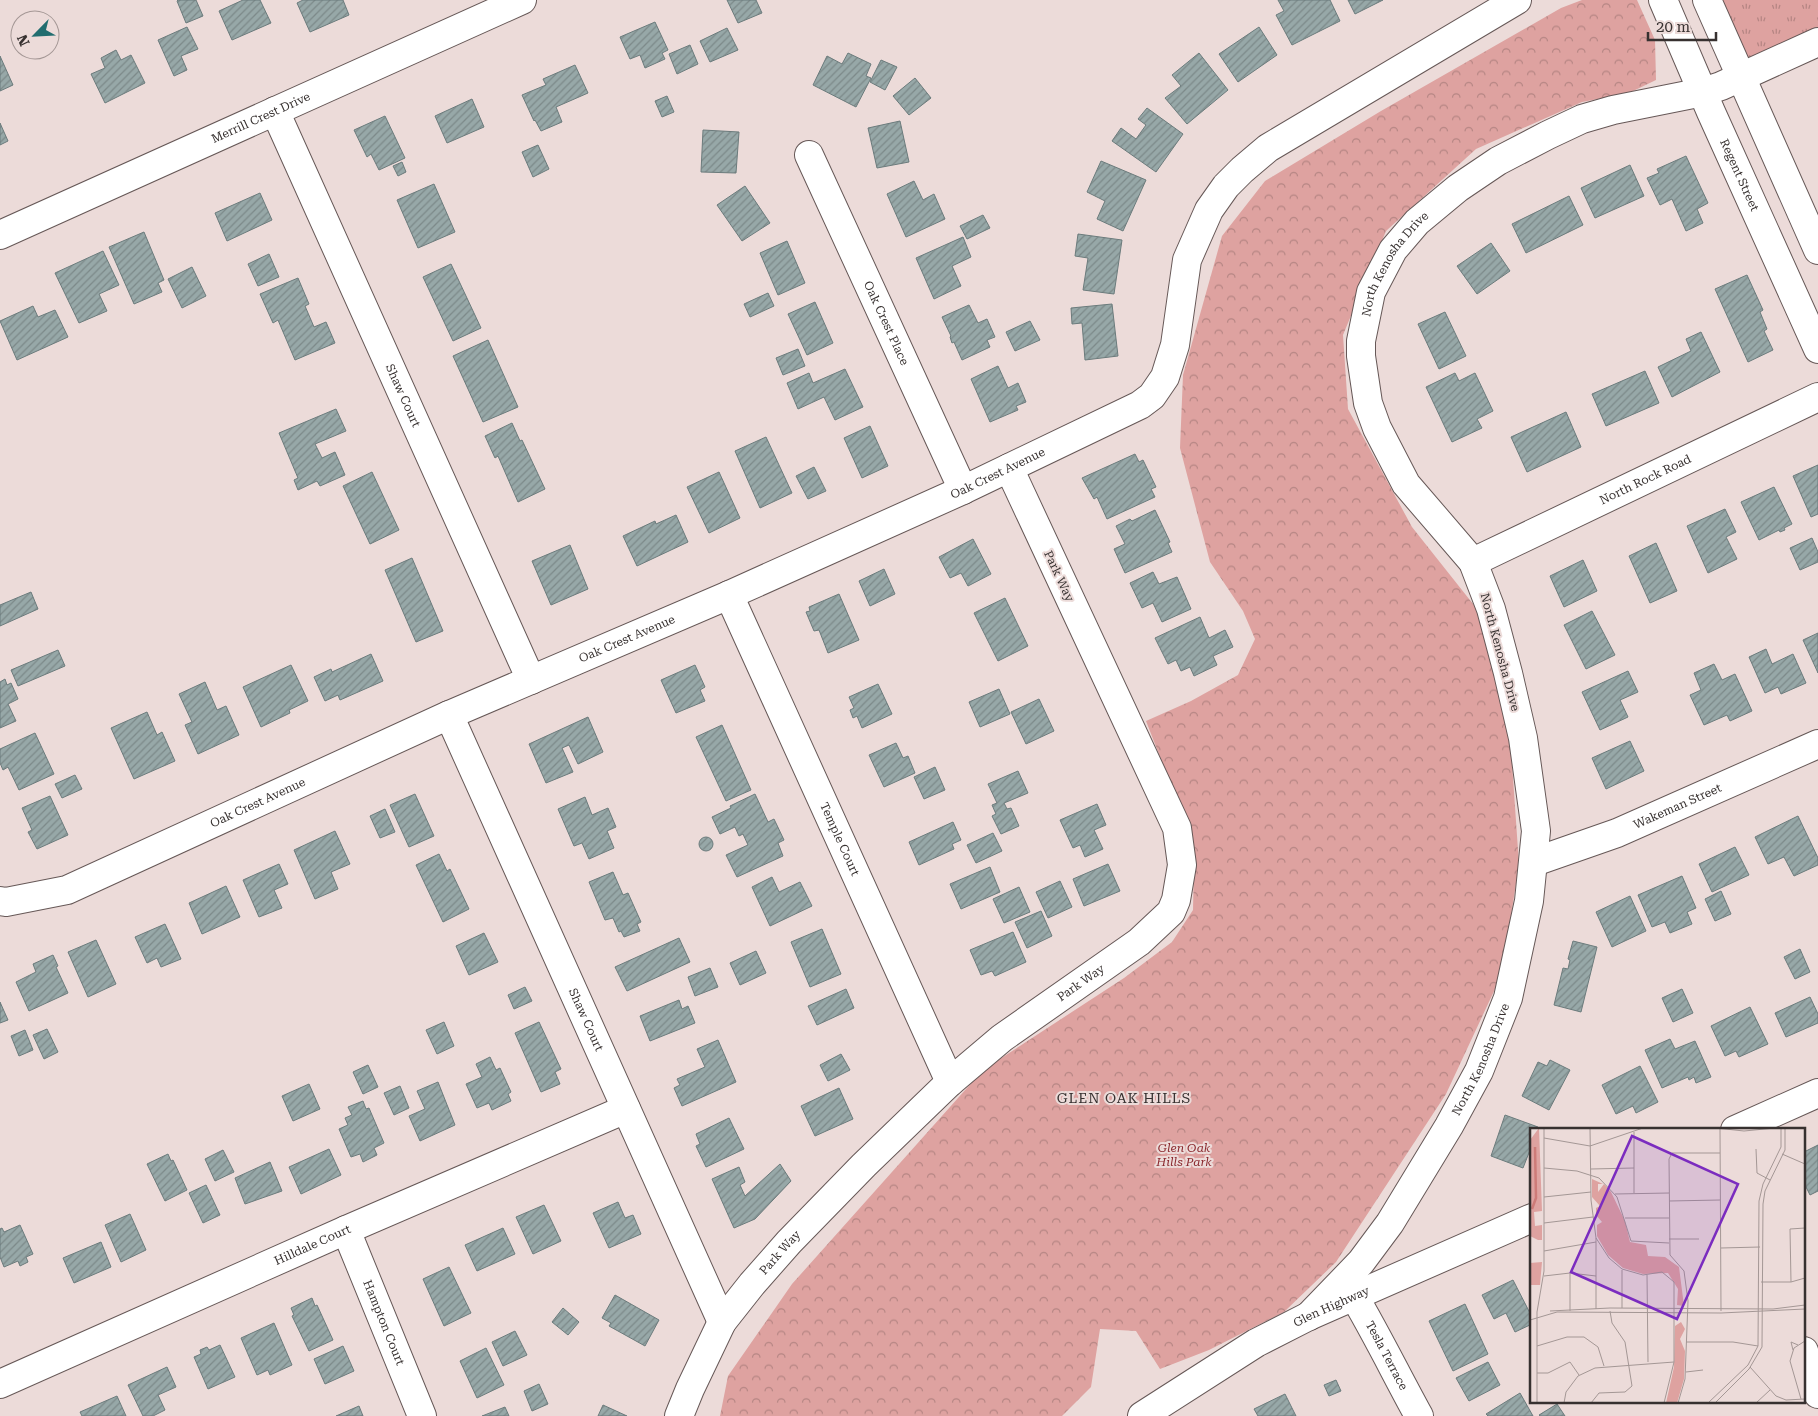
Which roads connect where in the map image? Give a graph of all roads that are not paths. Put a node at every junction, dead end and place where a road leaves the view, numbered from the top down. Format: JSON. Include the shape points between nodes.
{"nodes":[{"id":1,"x":522,"y":0,"type":"edge"},
{"id":2,"x":1517,"y":0,"type":"edge"},
{"id":3,"x":1663,"y":0,"type":"edge"},
{"id":4,"x":1707,"y":0,"type":"edge"},
{"id":5,"x":1818,"y":42,"type":"edge"},
{"id":6,"x":1721,"y":85,"type":"junction"},
{"id":7,"x":275,"y":111,"type":"junction"},
{"id":8,"x":809,"y":155,"type":"dead end"},
{"id":9,"x":0,"y":235,"type":"edge"},
{"id":10,"x":1818,"y":250,"type":"edge"},
{"id":11,"x":1818,"y":349,"type":"edge"},
{"id":12,"x":1818,"y":397,"type":"edge"},
{"id":13,"x":1009,"y":468,"type":"junction"},
{"id":14,"x":963,"y":490,"type":"junction"},
{"id":15,"x":1473,"y":562,"type":"junction"},
{"id":16,"x":729,"y":595,"type":"junction"},
{"id":17,"x":531,"y":680,"type":"junction"},
{"id":18,"x":450,"y":715,"type":"junction"},
{"id":19,"x":1818,"y":744,"type":"edge"},
{"id":20,"x":1534,"y":862,"type":"junction"},
{"id":21,"x":2,"y":906,"type":"edge"},
{"id":22,"x":950,"y":1082,"type":"junction"},
{"id":23,"x":1818,"y":1093,"type":"edge"},
{"id":24,"x":626,"y":1109,"type":"junction"},
{"id":25,"x":1739,"y":1128,"type":"edge"},
{"id":26,"x":1530,"y":1219,"type":"edge"},
{"id":27,"x":346,"y":1230,"type":"junction"},
{"id":28,"x":1354,"y":1296,"type":"junction"},
{"id":29,"x":1309,"y":1316,"type":"junction"},
{"id":30,"x":722,"y":1322,"type":"junction"},
{"id":31,"x":1806,"y":1358,"type":"edge"},
{"id":32,"x":0,"y":1384,"type":"edge"},
{"id":33,"x":1818,"y":1394,"type":"edge"},
{"id":34,"x":422,"y":1416,"type":"edge"},
{"id":35,"x":679,"y":1416,"type":"edge"},
{"id":36,"x":1142,"y":1416,"type":"edge"},
{"id":37,"x":1419,"y":1416,"type":"edge"}],
"edges":[{"from":1,"to":7,"type":"street","name":"Merrill Crest Drive"},
{"from":2,"to":13,"type":"street","name":"Oak Crest Avenue","via":[[1268,148],[1226,186],[1209,210],[1187,260],[1175,344],[1165,377],[1152,396],[1140,405]]},
{"from":3,"to":6,"type":"street","name":"Regent Street"},
{"from":4,"to":6,"type":"street","name":"Regent Street"},
{"from":5,"to":6,"type":"street","name":"North Kenosha Drive"},
{"from":6,"to":10,"type":"street","name":"Regent Street"},
{"from":6,"to":11,"type":"street","name":"Regent Street"},
{"from":6,"to":15,"type":"street","name":"North Kenosha Drive","via":[[1582,119],[1498,161],[1417,222],[1393,250],[1371,292],[1361,356],[1368,403],[1377,428],[1406,484]]},
{"from":7,"to":9,"type":"street","name":"Merrill Crest Drive"},
{"from":7,"to":17,"type":"street","name":"Shaw Court"},
{"from":8,"to":14,"type":"street","name":"Oak Crest Place"},
{"from":12,"to":15,"type":"street","name":"North Rock Road"},
{"from":13,"to":14,"type":"street","name":"Oak Crest Avenue"},
{"from":13,"to":22,"type":"street","name":"Park Way","via":[[1177,828],[1182,865],[1176,900],[1165,918],[1139,942],[1002,1038]]},
{"from":14,"to":16,"type":"street","name":"Oak Crest Avenue"},
{"from":15,"to":20,"type":"street","name":"North Kenosha Drive","via":[[1491,609],[1523,738],[1536,831]]},
{"from":16,"to":17,"type":"street","name":"Oak Crest Avenue"},
{"from":16,"to":22,"type":"street","name":"Temple Court"},
{"from":17,"to":18,"type":"street","name":"Oak Crest Avenue"},
{"from":18,"to":21,"type":"street","name":"Oak Crest Avenue","via":[[67,890]]},
{"from":18,"to":24,"type":"street","name":"Shaw Court"},
{"from":19,"to":20,"type":"street","name":"Wakeman Street","via":[[1617,834]]},
{"from":20,"to":29,"type":"street","name":"North Kenosha Drive","via":[[1508,998],[1479,1071],[1390,1223],[1361,1262]]},
{"from":22,"to":30,"type":"street","name":"Park Way","via":[[789,1242]]},
{"from":23,"to":25,"type":"street"},
{"from":24,"to":27,"type":"street","name":"Hilldale Court"},
{"from":24,"to":30,"type":"street","name":"Shaw Court"},
{"from":26,"to":28,"type":"street","name":"Glen Highway"},
{"from":27,"to":32,"type":"street","name":"Hilldale Court"},
{"from":27,"to":34,"type":"street","name":"Hampton Court"},
{"from":28,"to":29,"type":"street","name":"Glen Highway"},
{"from":28,"to":37,"type":"street","name":"Tesla Terrace"},
{"from":29,"to":36,"type":"street","name":"Glen Highway","via":[[1256,1343]]},
{"from":30,"to":35,"type":"street","name":"Park Way"},
{"from":31,"to":33,"type":"street"}]}
